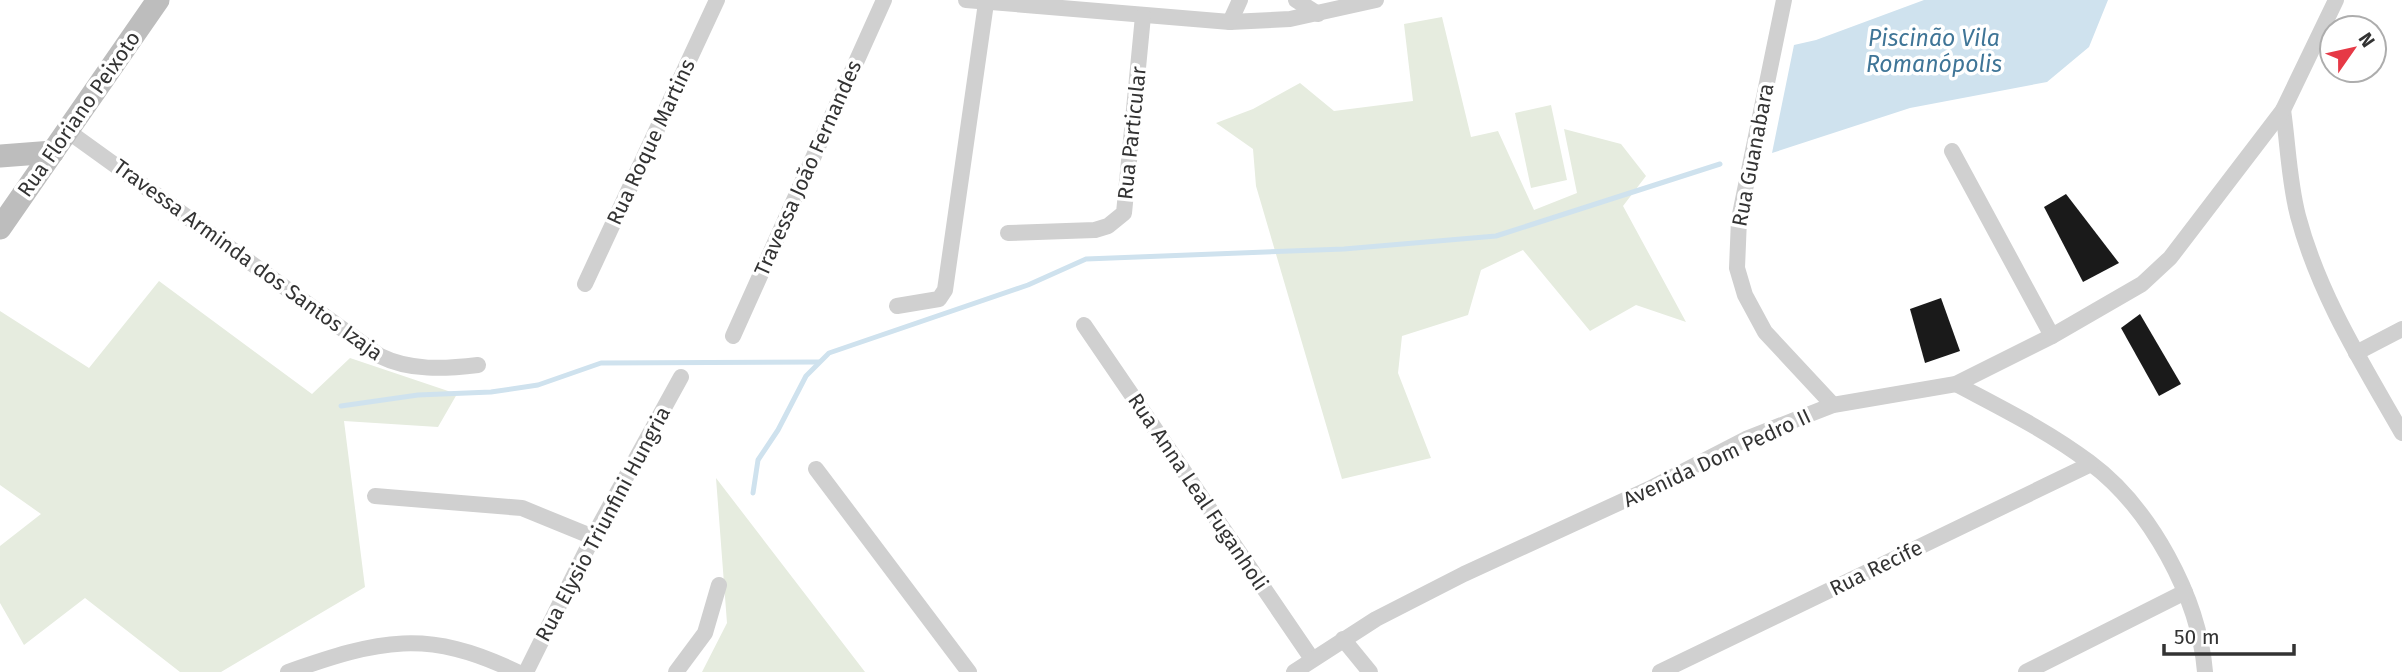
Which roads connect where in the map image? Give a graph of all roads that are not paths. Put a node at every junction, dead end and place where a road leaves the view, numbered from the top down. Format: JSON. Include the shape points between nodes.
{"nodes":[{"id":1,"x":158,"y":0,"type":"edge"},
{"id":2,"x":717,"y":0,"type":"edge"},
{"id":3,"x":884,"y":0,"type":"edge"},
{"id":4,"x":966,"y":0,"type":"edge"},
{"id":5,"x":1240,"y":0,"type":"edge"},
{"id":6,"x":1296,"y":0,"type":"edge"},
{"id":7,"x":1376,"y":0,"type":"edge"},
{"id":8,"x":1784,"y":0,"type":"edge"},
{"id":9,"x":2336,"y":0,"type":"edge"},
{"id":10,"x":986,"y":3,"type":"junction"},
{"id":11,"x":1318,"y":15,"type":"junction"},
{"id":12,"x":1143,"y":16,"type":"junction"},
{"id":13,"x":1230,"y":22,"type":"junction"},
{"id":14,"x":2283,"y":110,"type":"junction"},
{"id":15,"x":69,"y":132,"type":"junction"},
{"id":16,"x":1952,"y":151,"type":"dead end"},
{"id":17,"x":54,"y":152,"type":"junction"},
{"id":18,"x":0,"y":156,"type":"edge"},
{"id":19,"x":0,"y":228,"type":"edge"},
{"id":20,"x":1008,"y":233,"type":"dead end"},
{"id":21,"x":585,"y":284,"type":"dead end"},
{"id":22,"x":897,"y":306,"type":"dead end"},
{"id":23,"x":1084,"y":325,"type":"dead end"},
{"id":24,"x":2402,"y":329,"type":"edge"},
{"id":25,"x":733,"y":336,"type":"dead end"},
{"id":26,"x":2052,"y":336,"type":"junction"},
{"id":27,"x":2356,"y":353,"type":"junction"},
{"id":28,"x":478,"y":365,"type":"dead end"},
{"id":29,"x":681,"y":377,"type":"dead end"},
{"id":30,"x":1956,"y":384,"type":"junction"},
{"id":31,"x":1833,"y":405,"type":"junction"},
{"id":32,"x":2402,"y":433,"type":"edge"},
{"id":33,"x":2091,"y":464,"type":"junction"},
{"id":34,"x":817,"y":469,"type":"dead end"},
{"id":35,"x":375,"y":496,"type":"dead end"},
{"id":36,"x":593,"y":537,"type":"junction"},
{"id":37,"x":719,"y":585,"type":"dead end"},
{"id":38,"x":2185,"y":592,"type":"junction"},
{"id":39,"x":1343,"y":639,"type":"junction"},
{"id":40,"x":1312,"y":659,"type":"junction"},
{"id":41,"x":288,"y":672,"type":"edge"},
{"id":42,"x":517,"y":672,"type":"edge"},
{"id":43,"x":526,"y":672,"type":"edge"},
{"id":44,"x":676,"y":672,"type":"edge"},
{"id":45,"x":969,"y":672,"type":"edge"},
{"id":46,"x":1294,"y":672,"type":"edge"},
{"id":47,"x":1370,"y":672,"type":"edge"},
{"id":48,"x":1661,"y":672,"type":"edge"},
{"id":49,"x":2026,"y":672,"type":"edge"},
{"id":50,"x":2204,"y":672,"type":"edge"}],
"edges":[{"from":1,"to":15,"type":"street","name":"Rua Floriano Peixoto"},
{"from":2,"to":21,"type":"street","name":"Rua Roque Martins"},
{"from":3,"to":25,"type":"street","name":"Travessa João Fernandes"},
{"from":4,"to":10,"type":"street"},
{"from":5,"to":13,"type":"street"},
{"from":6,"to":11,"type":"street"},
{"from":7,"to":11,"type":"street"},
{"from":8,"to":31,"type":"street","name":"Rua Guanabara","via":[[1739,219],[1737,268],[1765,332]]},
{"from":9,"to":14,"type":"street","name":"Avenida Dom Pedro II"},
{"from":10,"to":12,"type":"street"},
{"from":10,"to":22,"type":"street","via":[[945,290],[939,299]]},
{"from":11,"to":13,"type":"street"},
{"from":12,"to":13,"type":"street"},
{"from":12,"to":20,"type":"street","name":"Rua Particular","via":[[1124,214],[1095,230]]},
{"from":14,"to":26,"type":"street","name":"Avenida Dom Pedro II","via":[[2170,258],[2142,284]]},
{"from":14,"to":27,"type":"street","via":[[2298,214],[2315,270]]},
{"from":15,"to":17,"type":"street","name":"Rua Floriano Peixoto"},
{"from":15,"to":28,"type":"street","name":"Travessa Arminda dos Santos Izaja","via":[[380,356],[394,363],[435,368]]},
{"from":16,"to":26,"type":"street"},
{"from":17,"to":18,"type":"street"},
{"from":17,"to":19,"type":"street","name":"Rua Floriano Peixoto"},
{"from":23,"to":40,"type":"street","name":"Rua Anna Leal Fuganholi"},
{"from":24,"to":27,"type":"street"},
{"from":26,"to":30,"type":"street","name":"Avenida Dom Pedro II"},
{"from":27,"to":32,"type":"street"},
{"from":29,"to":36,"type":"street","name":"Rua Elysio Triunfini Hungria"},
{"from":30,"to":31,"type":"street","name":"Avenida Dom Pedro II"},
{"from":30,"to":33,"type":"street","via":[[2031,424]]},
{"from":31,"to":39,"type":"street","name":"Avenida Dom Pedro II","via":[[1746,439],[1464,574]]},
{"from":33,"to":38,"type":"street","via":[[2139,513],[2165,550]]},
{"from":33,"to":48,"type":"street","name":"Rua Recife"},
{"from":34,"to":45,"type":"street"},
{"from":35,"to":36,"type":"street","via":[[522,508]]},
{"from":36,"to":43,"type":"street","name":"Rua Elysio Triunfini Hungria"},
{"from":37,"to":44,"type":"street","via":[[705,633]]},
{"from":38,"to":49,"type":"street"},
{"from":38,"to":50,"type":"street"},
{"from":39,"to":40,"type":"street","name":"Avenida Dom Pedro II"},
{"from":39,"to":47,"type":"street"},
{"from":40,"to":46,"type":"street","name":"Avenida Dom Pedro II"},
{"from":41,"to":42,"type":"street","via":[[348,651],[420,642],[457,647]]}]}
